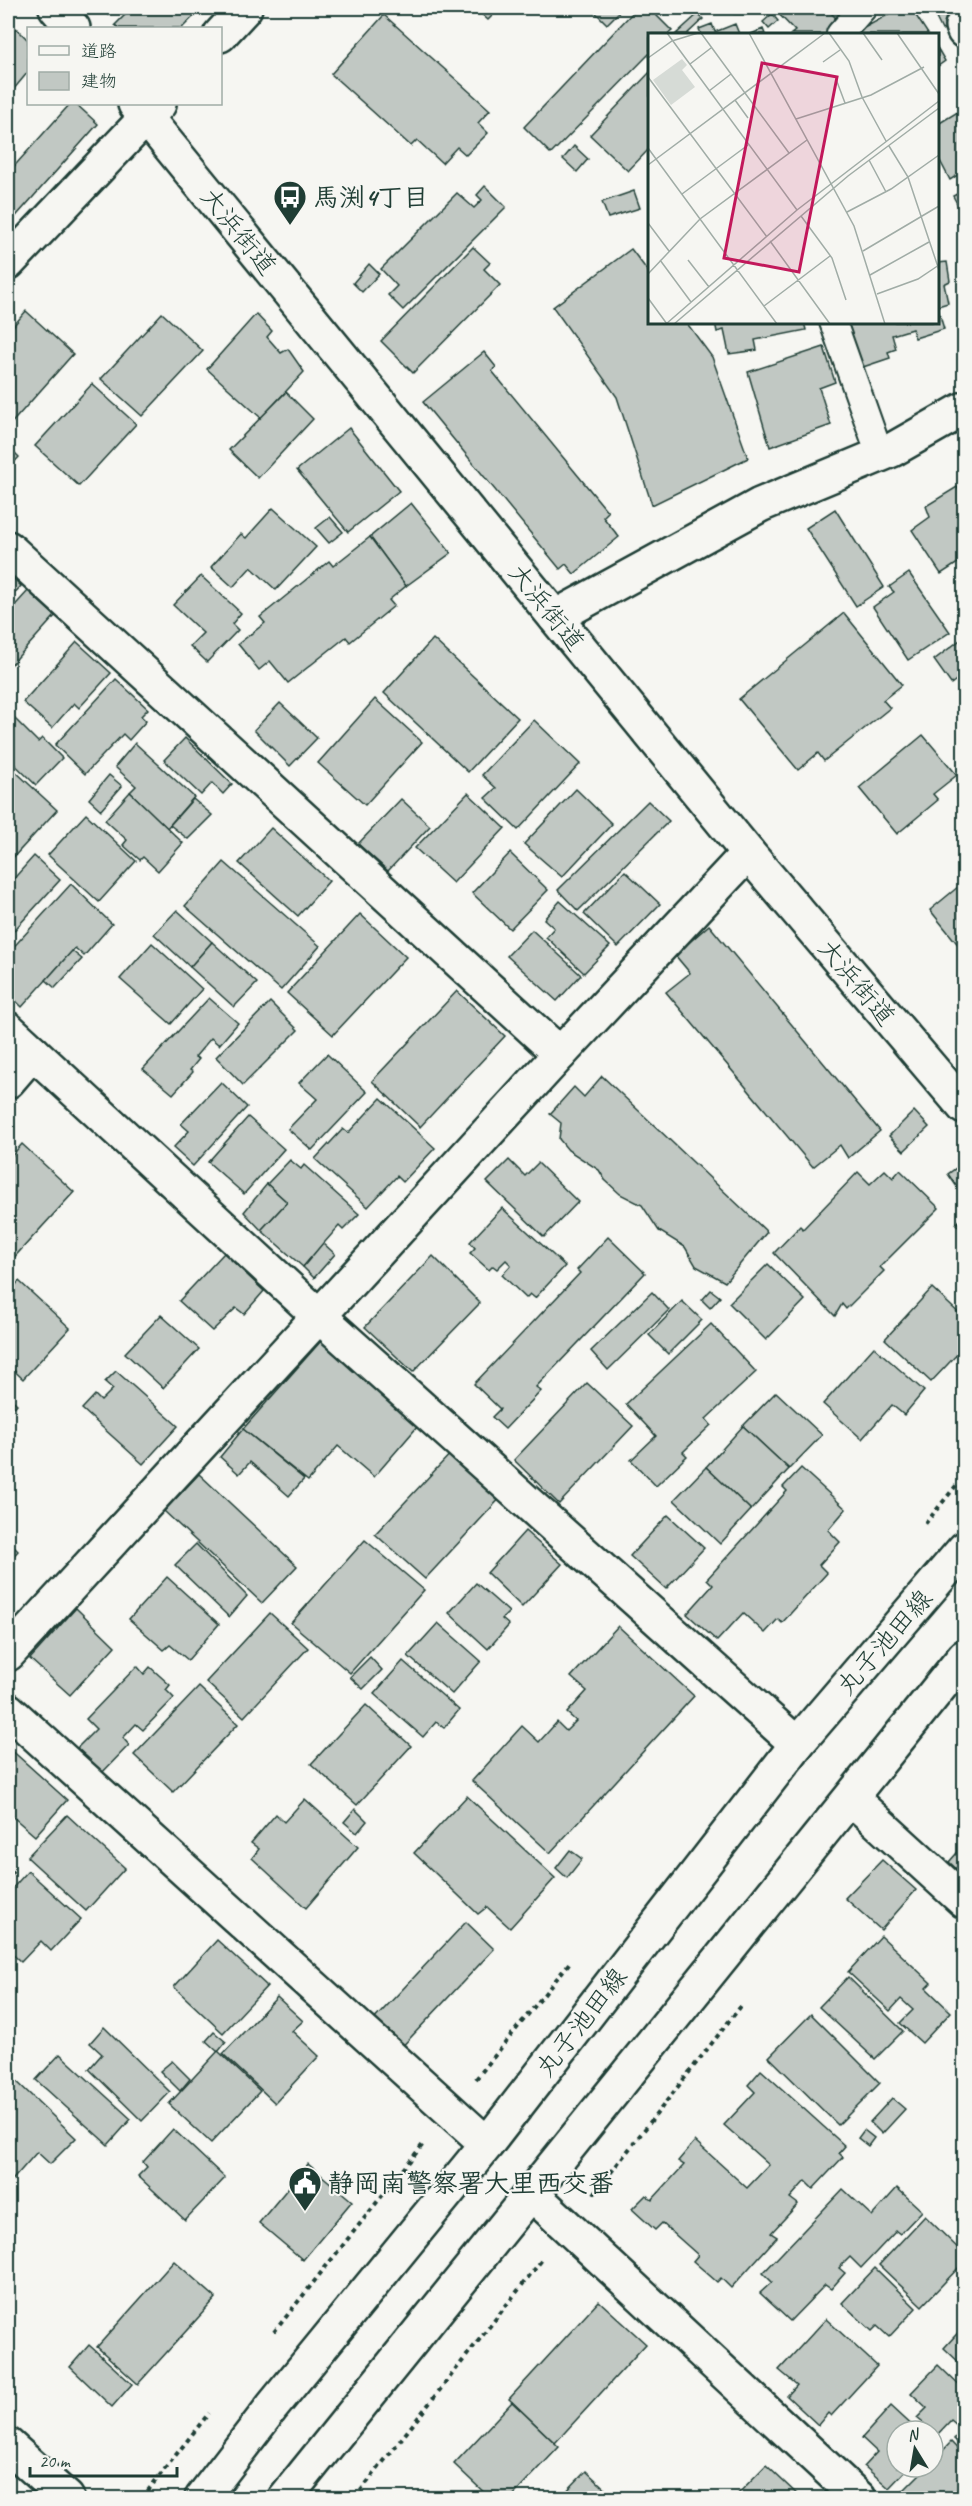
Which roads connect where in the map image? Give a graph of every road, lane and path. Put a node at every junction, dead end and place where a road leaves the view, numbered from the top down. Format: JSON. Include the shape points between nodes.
{"nodes":[{"id":1,"x":56,"y":8,"type":"edge"},
{"id":2,"x":245,"y":8,"type":"edge"},
{"id":3,"x":863,"y":8,"type":"edge"},
{"id":4,"x":72,"y":27,"type":"edge"},
{"id":5,"x":222,"y":33,"type":"edge"},
{"id":6,"x":841,"y":33,"type":"edge"},
{"id":7,"x":147,"y":108,"type":"edge"},
{"id":8,"x":8,"y":263,"type":"edge"},
{"id":9,"x":834,"y":324,"type":"edge"},
{"id":10,"x":964,"y":409,"type":"edge"},
{"id":11,"x":880,"y":455,"type":"junction"},
{"id":12,"x":8,"y":548,"type":"edge"},
{"id":13,"x":555,"y":617,"type":"junction"},
{"id":14,"x":748,"y":853,"type":"junction"},
{"id":15,"x":8,"y":1029,"type":"edge"},
{"id":16,"x":33,"y":1052,"type":"junction"},
{"id":17,"x":560,"y":1054,"type":"junction"},
{"id":18,"x":8,"y":1080,"type":"edge"},
{"id":19,"x":964,"y":1107,"type":"edge"},
{"id":20,"x":319,"y":1316,"type":"junction"},
{"id":21,"x":964,"y":1549,"type":"edge"},
{"id":22,"x":8,"y":1654,"type":"edge"},
{"id":23,"x":964,"y":1657,"type":"edge"},
{"id":24,"x":8,"y":1710,"type":"edge"},
{"id":25,"x":797,"y":1743,"type":"junction"},
{"id":26,"x":851,"y":1798,"type":"junction"},
{"id":27,"x":964,"y":1901,"type":"edge"},
{"id":28,"x":743,"y":2004,"type":"dead end"},
{"id":29,"x":487,"y":2144,"type":"junction"},
{"id":30,"x":531,"y":2193,"type":"junction"},
{"id":31,"x":567,"y":2229,"type":"junction"},
{"id":32,"x":8,"y":2445,"type":"edge"},
{"id":33,"x":67,"y":2499,"type":"edge"},
{"id":34,"x":202,"y":2499,"type":"edge"},
{"id":35,"x":285,"y":2499,"type":"edge"},
{"id":36,"x":354,"y":2499,"type":"edge"},
{"id":37,"x":859,"y":2499,"type":"edge"}],
"edges":[{"from":1,"to":4,"type":"street"},
{"from":2,"to":5,"type":"street"},
{"from":3,"to":6,"type":"lane"},
{"from":7,"to":8,"type":"street"},
{"from":7,"to":13,"type":"street","name":"大浜街道"},
{"from":9,"to":11,"type":"lane"},
{"from":10,"to":11,"type":"street"},
{"from":11,"to":13,"type":"street","via":[[760,505]]},
{"from":12,"to":17,"type":"street"},
{"from":13,"to":14,"type":"street","name":"大浜街道"},
{"from":14,"to":17,"type":"street"},
{"from":14,"to":19,"type":"street","name":"大浜街道"},
{"from":15,"to":16,"type":"street"},
{"from":16,"to":18,"type":"street"},
{"from":16,"to":20,"type":"street"},
{"from":17,"to":20,"type":"street"},
{"from":20,"to":22,"type":"street"},
{"from":20,"to":25,"type":"street"},
{"from":21,"to":25,"type":"street","name":"丸子池田線"},
{"from":23,"to":26,"type":"street"},
{"from":24,"to":29,"type":"street"},
{"from":25,"to":29,"type":"street","name":"丸子池田線"},
{"from":26,"to":27,"type":"street"},
{"from":26,"to":30,"type":"street"},
{"from":28,"to":31,"type":"path"},
{"from":29,"to":34,"type":"street","name":"丸子池田線","via":[[272,2407]]},
{"from":30,"to":31,"type":"street"},
{"from":30,"to":35,"type":"street"},
{"from":31,"to":36,"type":"path"},
{"from":31,"to":37,"type":"street"},
{"from":32,"to":33,"type":"street"}]}
